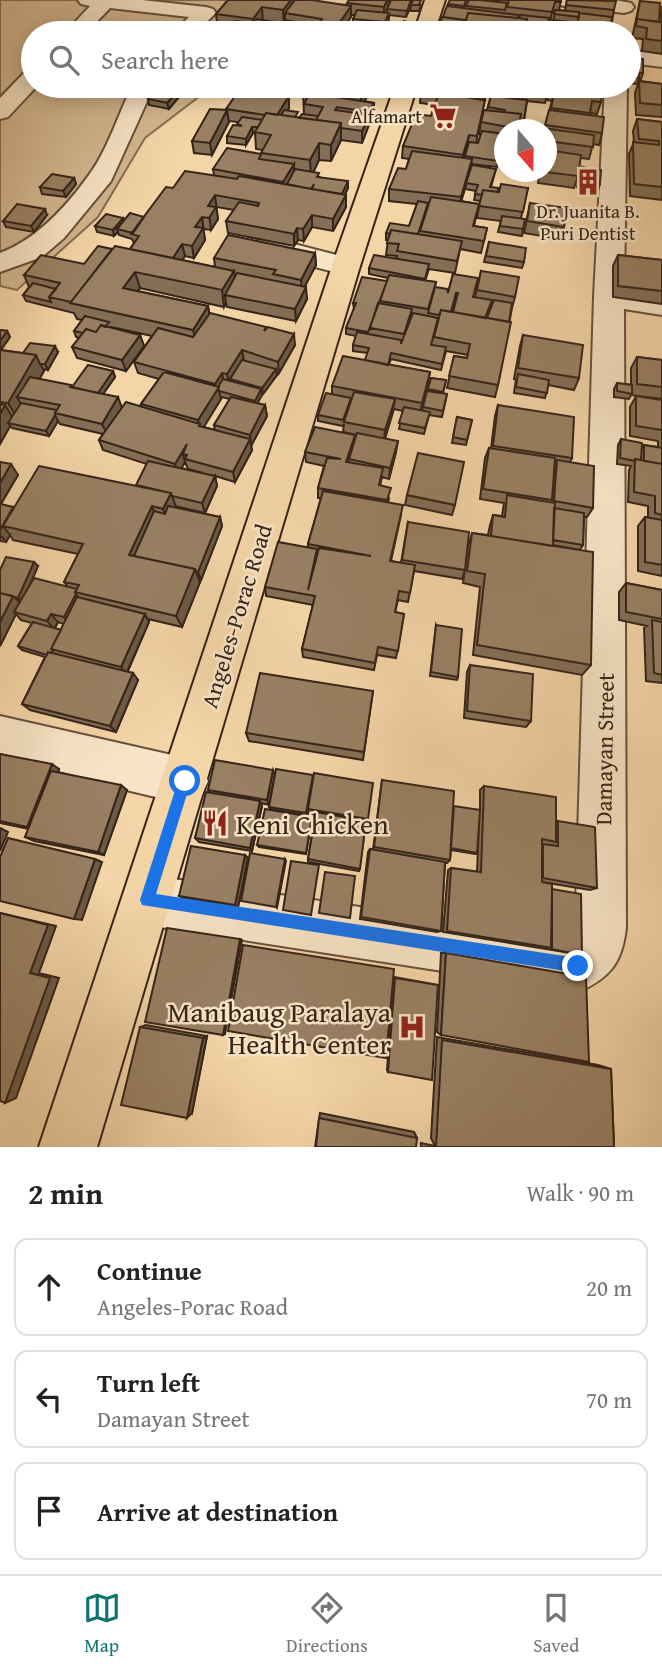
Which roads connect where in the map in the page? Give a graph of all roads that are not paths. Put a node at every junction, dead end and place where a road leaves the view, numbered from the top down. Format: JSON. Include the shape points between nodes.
{"nodes":[{"id":1,"x":225,"y":0,"type":"edge"},
{"id":2,"x":435,"y":0,"type":"edge"},
{"id":3,"x":564,"y":0,"type":"edge"},
{"id":4,"x":100,"y":1,"type":"edge"},
{"id":5,"x":625,"y":4,"type":"edge"},
{"id":6,"x":206,"y":13,"type":"junction"},
{"id":7,"x":84,"y":21,"type":"edge"},
{"id":8,"x":197,"y":21,"type":"edge"},
{"id":9,"x":428,"y":21,"type":"edge"},
{"id":10,"x":641,"y":58,"type":"edge"},
{"id":11,"x":662,"y":60,"type":"edge"},
{"id":12,"x":21,"y":90,"type":"edge"},
{"id":13,"x":138,"y":98,"type":"edge"},
{"id":14,"x":402,"y":98,"type":"edge"},
{"id":15,"x":616,"y":98,"type":"edge"},
{"id":16,"x":0,"y":112,"type":"edge"},
{"id":17,"x":236,"y":239,"type":"edge"},
{"id":18,"x":0,"y":263,"type":"edge"},
{"id":19,"x":346,"y":266,"type":"junction"},
{"id":20,"x":609,"y":297,"type":"junction"},
{"id":21,"x":662,"y":305,"type":"edge"},
{"id":22,"x":0,"y":738,"type":"edge"},
{"id":23,"x":185,"y":781,"type":"junction"},
{"id":24,"x":147,"y":900,"type":"junction"},
{"id":25,"x":68,"y":1147,"type":"edge"}],
"edges":[{"from":1,"to":6,"type":"street"},
{"from":2,"to":9,"type":"main road"},
{"from":3,"to":5,"type":"street"},
{"from":4,"to":6,"type":"street"},
{"from":4,"to":7,"type":"street"},
{"from":6,"to":8,"type":"street"},
{"from":10,"to":11,"type":"street"},
{"from":12,"to":16,"type":"street"},
{"from":13,"to":18,"type":"street","via":[[102,176],[32,251]]},
{"from":14,"to":19,"type":"main road","name":"Angeles-Porac Road"},
{"from":15,"to":20,"type":"street","name":"Damayan Street"},
{"from":17,"to":19,"type":"street"},
{"from":19,"to":23,"type":"main road","name":"Angeles-Porac Road"},
{"from":20,"to":21,"type":"street"},
{"from":20,"to":24,"type":"street","name":"Damayan Street","via":[[599,948],[578,966]]},
{"from":22,"to":23,"type":"street"},
{"from":23,"to":24,"type":"main road","name":"Angeles-Porac Road"},
{"from":24,"to":25,"type":"main road","name":"Angeles-Porac Road"}]}
